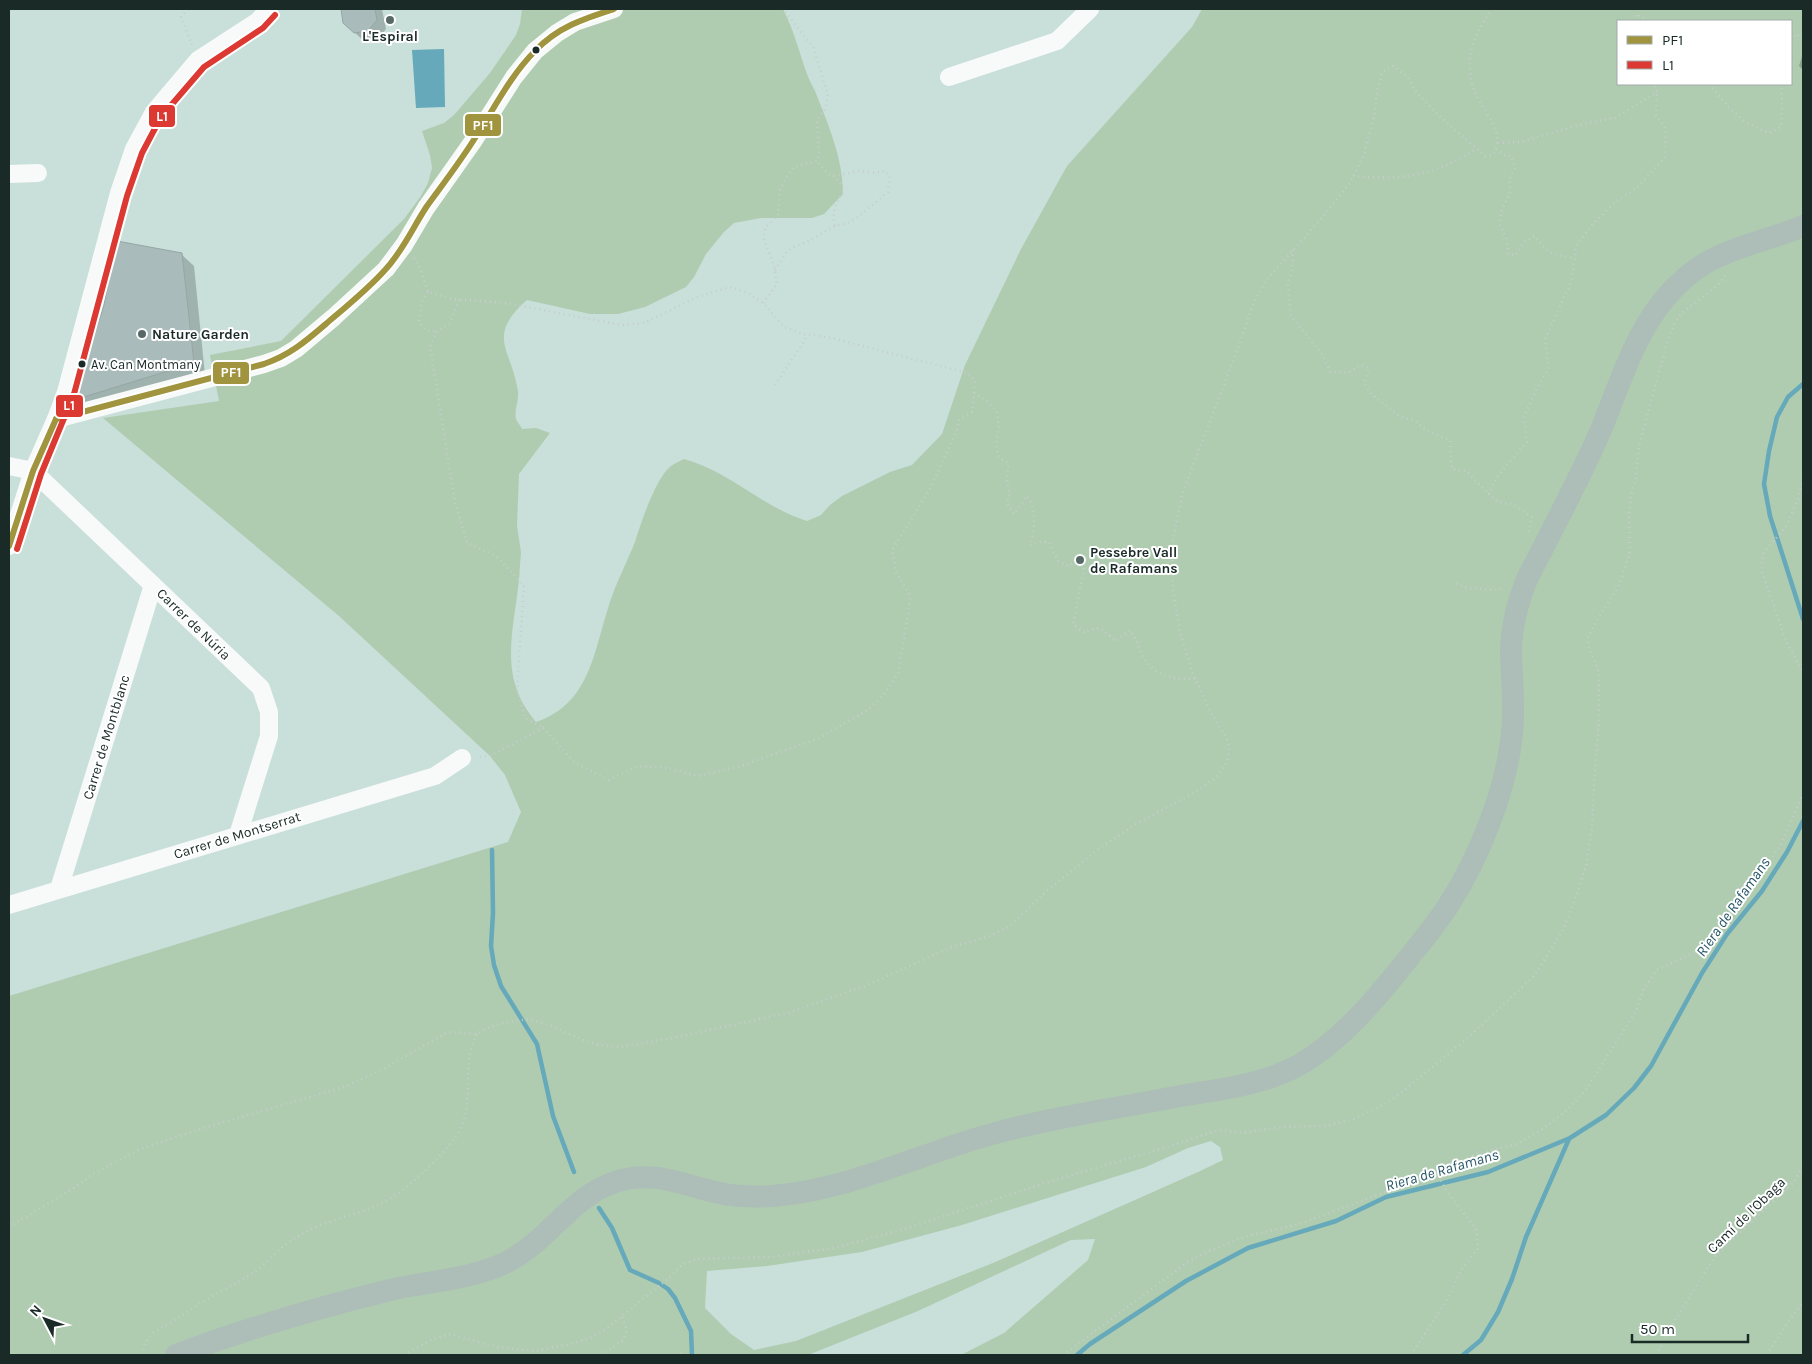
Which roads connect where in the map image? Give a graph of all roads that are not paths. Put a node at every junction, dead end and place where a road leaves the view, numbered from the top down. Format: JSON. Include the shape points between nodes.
{"nodes":[{"id":1,"x":269,"y":9,"type":"edge"},
{"id":2,"x":614,"y":9,"type":"edge"},
{"id":3,"x":1090,"y":9,"type":"edge"},
{"id":4,"x":949,"y":77,"type":"dead end"},
{"id":5,"x":38,"y":173,"type":"dead end"},
{"id":6,"x":9,"y":174,"type":"edge"},
{"id":7,"x":1803,"y":226,"type":"edge"},
{"id":8,"x":56,"y":419,"type":"junction"},
{"id":9,"x":9,"y":466,"type":"edge"},
{"id":10,"x":33,"y":471,"type":"junction"},
{"id":11,"x":9,"y":546,"type":"edge"},
{"id":12,"x":153,"y":585,"type":"junction"},
{"id":13,"x":462,"y":758,"type":"road end"},
{"id":14,"x":238,"y":835,"type":"junction"},
{"id":15,"x":60,"y":889,"type":"junction"},
{"id":16,"x":9,"y":905,"type":"edge"},
{"id":17,"x":176,"y":1355,"type":"edge"}],
"edges":[{"from":1,"to":8,"type":"street","via":[[258,21],[198,60],[154,112],[134,149]]},
{"from":2,"to":8,"type":"street","via":[[563,29],[544,42],[526,61],[396,258],[375,281],[296,349],[254,367]]},
{"from":3,"to":4,"type":"street","via":[[1057,41]]},
{"from":5,"to":6,"type":"street"},
{"from":7,"to":17,"type":"main road","via":[[1715,258],[1690,275],[1662,302],[1639,337],[1599,433],[1518,601],[1511,644],[1513,731],[1509,753],[1490,820],[1466,875],[1447,908],[1393,977],[1343,1031],[1312,1058],[1259,1081],[993,1133],[858,1178],[802,1192],[738,1196],[660,1178],[624,1179],[588,1194],[524,1252],[497,1266],[314,1309]]},
{"from":8,"to":10,"type":"street"},
{"from":9,"to":10,"type":"street"},
{"from":10,"to":11,"type":"street"},
{"from":10,"to":12,"type":"street","name":"Carrer de Núria"},
{"from":12,"to":14,"type":"street","name":"Carrer de Núria","via":[[261,688],[269,712],[270,736]]},
{"from":12,"to":15,"type":"street","name":"Carrer de Montblanc"},
{"from":13,"to":14,"type":"street","name":"Carrer de Montserrat","via":[[435,776]]},
{"from":14,"to":15,"type":"street","name":"Carrer de Montserrat"},
{"from":15,"to":16,"type":"street","name":"Carrer de Montserrat"}]}
